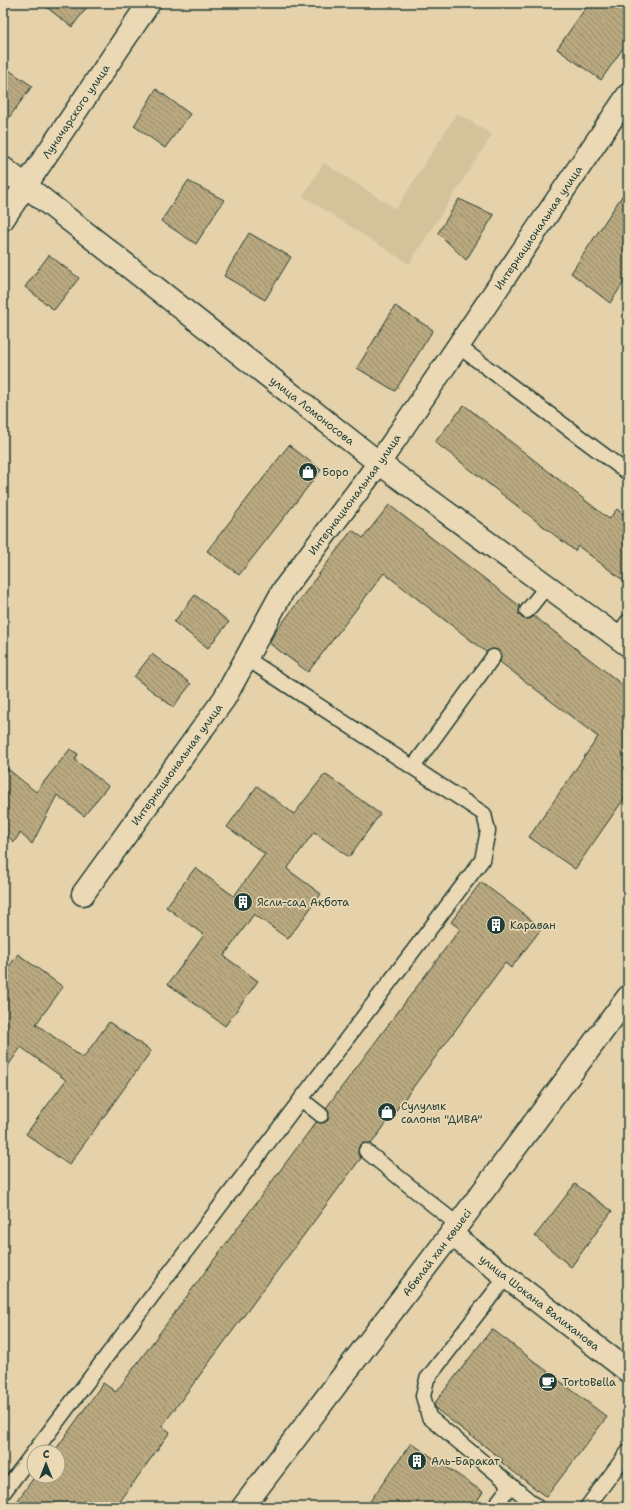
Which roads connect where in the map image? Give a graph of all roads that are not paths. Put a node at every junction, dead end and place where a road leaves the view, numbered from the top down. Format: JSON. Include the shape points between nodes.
{"nodes":[{"id":1,"x":149,"y":3,"type":"edge"},
{"id":2,"x":628,"y":95,"type":"edge"},
{"id":3,"x":3,"y":168,"type":"edge"},
{"id":4,"x":26,"y":186,"type":"junction"},
{"id":5,"x":3,"y":219,"type":"edge"},
{"id":6,"x":458,"y":346,"type":"junction"},
{"id":7,"x":379,"y":463,"type":"junction"},
{"id":8,"x":628,"y":473,"type":"edge"},
{"id":9,"x":547,"y":586,"type":"junction"},
{"id":10,"x":527,"y":611,"type":"dead end"},
{"id":11,"x":624,"y":634,"type":"edge"},
{"id":12,"x":493,"y":657,"type":"dead end"},
{"id":13,"x":246,"y":658,"type":"junction"},
{"id":14,"x":413,"y":767,"type":"junction"},
{"id":15,"x":83,"y":894,"type":"dead end"},
{"id":16,"x":628,"y":997,"type":"edge"},
{"id":17,"x":301,"y":1099,"type":"junction"},
{"id":18,"x":321,"y":1115,"type":"dead end"},
{"id":19,"x":366,"y":1151,"type":"dead end"},
{"id":20,"x":454,"y":1229,"type":"junction"},
{"id":21,"x":506,"y":1277,"type":"junction"},
{"id":22,"x":628,"y":1371,"type":"edge"},
{"id":23,"x":628,"y":1452,"type":"edge"},
{"id":24,"x":511,"y":1485,"type":"junction"},
{"id":25,"x":3,"y":1493,"type":"edge"},
{"id":26,"x":243,"y":1507,"type":"edge"},
{"id":27,"x":494,"y":1507,"type":"edge"},
{"id":28,"x":537,"y":1507,"type":"edge"},
{"id":29,"x":587,"y":1507,"type":"edge"}],
"edges":[{"from":1,"to":4,"type":"street","name":"Луначарского улица"},
{"from":2,"to":6,"type":"street","name":"Интернациональная улица"},
{"from":3,"to":4,"type":"street","name":"улица Ломоносова"},
{"from":4,"to":5,"type":"street","name":"Луначарского улица"},
{"from":4,"to":7,"type":"street","name":"улица Ломоносова"},
{"from":6,"to":7,"type":"street","name":"Интернациональная улица"},
{"from":6,"to":8,"type":"lane"},
{"from":7,"to":9,"type":"street","name":"улица Ломоносова"},
{"from":7,"to":13,"type":"street","name":"Интернациональная улица","via":[[284,589]]},
{"from":9,"to":10,"type":"lane"},
{"from":9,"to":11,"type":"street","name":"улица Ломоносова"},
{"from":12,"to":14,"type":"lane"},
{"from":13,"to":14,"type":"lane"},
{"from":13,"to":15,"type":"street","name":"Интернациональная улица","via":[[224,699]]},
{"from":14,"to":17,"type":"lane","via":[[484,814],[488,831],[482,860]]},
{"from":16,"to":20,"type":"street","name":"Абылай хан көшесі"},
{"from":17,"to":18,"type":"lane"},
{"from":17,"to":25,"type":"lane"},
{"from":19,"to":20,"type":"lane"},
{"from":20,"to":21,"type":"street","name":"улица Шокана Валиханова"},
{"from":20,"to":26,"type":"street","name":"Абылай хан көшесі"},
{"from":21,"to":22,"type":"street","name":"улица Шокана Валиханова"},
{"from":21,"to":24,"type":"lane","via":[[427,1379],[423,1396],[429,1417]]},
{"from":23,"to":29,"type":"lane"},
{"from":24,"to":27,"type":"lane"},
{"from":24,"to":28,"type":"lane"}]}
